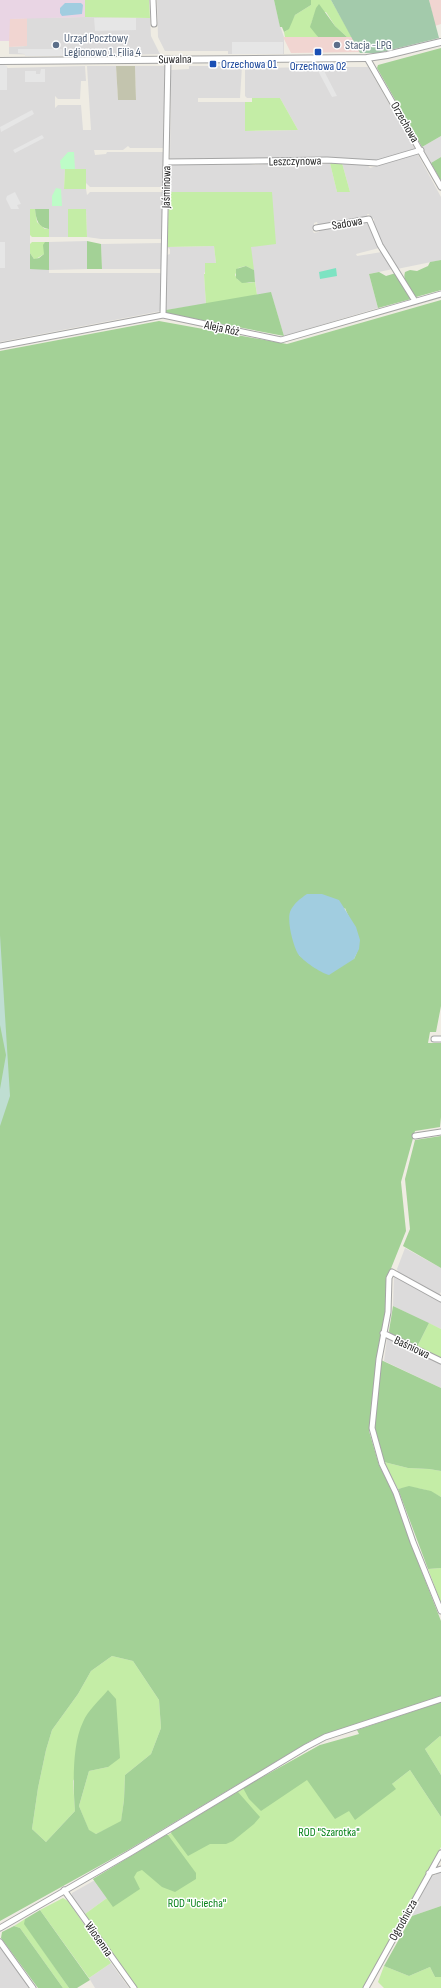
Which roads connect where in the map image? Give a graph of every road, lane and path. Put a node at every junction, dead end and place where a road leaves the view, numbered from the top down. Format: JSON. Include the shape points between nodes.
{"nodes":[{"id":1,"x":153,"y":0,"type":"edge"},
{"id":2,"x":154,"y":24,"type":"dead end"},
{"id":3,"x":441,"y":42,"type":"edge"},
{"id":4,"x":0,"y":57,"type":"edge"},
{"id":5,"x":367,"y":58,"type":"junction"},
{"id":6,"x":168,"y":59,"type":"junction"},
{"id":7,"x":8,"y":60,"type":"junction"},
{"id":8,"x":0,"y":61,"type":"edge"},
{"id":9,"x":421,"y":150,"type":"junction"},
{"id":10,"x":166,"y":162,"type":"junction"},
{"id":11,"x":441,"y":187,"type":"edge"},
{"id":12,"x":316,"y":228,"type":"dead end"},
{"id":13,"x":441,"y":294,"type":"edge"},
{"id":14,"x":415,"y":301,"type":"junction"},
{"id":15,"x":163,"y":315,"type":"junction"},
{"id":16,"x":0,"y":346,"type":"edge"},
{"id":17,"x":441,"y":1039,"type":"edge"},
{"id":18,"x":434,"y":1040,"type":"dead end"},
{"id":19,"x":441,"y":1132,"type":"edge"},
{"id":20,"x":416,"y":1136,"type":"dead end"},
{"id":21,"x":441,"y":1299,"type":"edge"},
{"id":22,"x":383,"y":1334,"type":"junction"},
{"id":23,"x":441,"y":1361,"type":"edge"},
{"id":24,"x":441,"y":1611,"type":"edge"},
{"id":25,"x":441,"y":1699,"type":"edge"},
{"id":26,"x":441,"y":1853,"type":"edge"},
{"id":27,"x":441,"y":1869,"type":"edge"},
{"id":28,"x":429,"y":1873,"type":"junction"},
{"id":29,"x":64,"y":1890,"type":"junction"},
{"id":30,"x":0,"y":1928,"type":"edge"},
{"id":31,"x":0,"y":1942,"type":"edge"},
{"id":32,"x":33,"y":1988,"type":"edge"},
{"id":33,"x":134,"y":1988,"type":"edge"},
{"id":34,"x":366,"y":1988,"type":"edge"}],
"edges":[{"from":1,"to":2,"type":"street"},
{"from":3,"to":5,"type":"street","name":"Suwalna"},
{"from":4,"to":7,"type":"street","name":"Suwalna"},
{"from":5,"to":6,"type":"street","name":"Suwalna"},
{"from":5,"to":9,"type":"street","name":"Orzechowa"},
{"from":6,"to":7,"type":"street","name":"Suwalna"},
{"from":6,"to":10,"type":"street","name":"Jaśminowa"},
{"from":7,"to":8,"type":"street","name":"Suwalna"},
{"from":9,"to":10,"type":"street","name":"Leszczynowa","via":[[377,163],[327,160]]},
{"from":9,"to":11,"type":"street","name":"Orzechowa"},
{"from":10,"to":15,"type":"street","name":"Jaśminowa"},
{"from":12,"to":14,"type":"street","name":"Sadowa","via":[[369,218],[380,245]]},
{"from":13,"to":14,"type":"street","name":"Aleja Róż"},
{"from":14,"to":15,"type":"street","name":"Aleja Róż","via":[[281,340]]},
{"from":15,"to":16,"type":"street","name":"Aleja Róż"},
{"from":17,"to":18,"type":"street"},
{"from":19,"to":20,"type":"street"},
{"from":21,"to":22,"type":"street","via":[[392,1272]]},
{"from":22,"to":23,"type":"street","name":"Baśniowa"},
{"from":22,"to":24,"type":"street","via":[[372,1419],[374,1441]]},
{"from":25,"to":29,"type":"street","via":[[325,1737]]},
{"from":26,"to":28,"type":"street","name":"Ogrodnicza"},
{"from":27,"to":28,"type":"street"},
{"from":28,"to":34,"type":"street","name":"Ogrodnicza"},
{"from":29,"to":30,"type":"street"},
{"from":29,"to":33,"type":"street","name":"Wiosenna"},
{"from":31,"to":32,"type":"street"}]}
